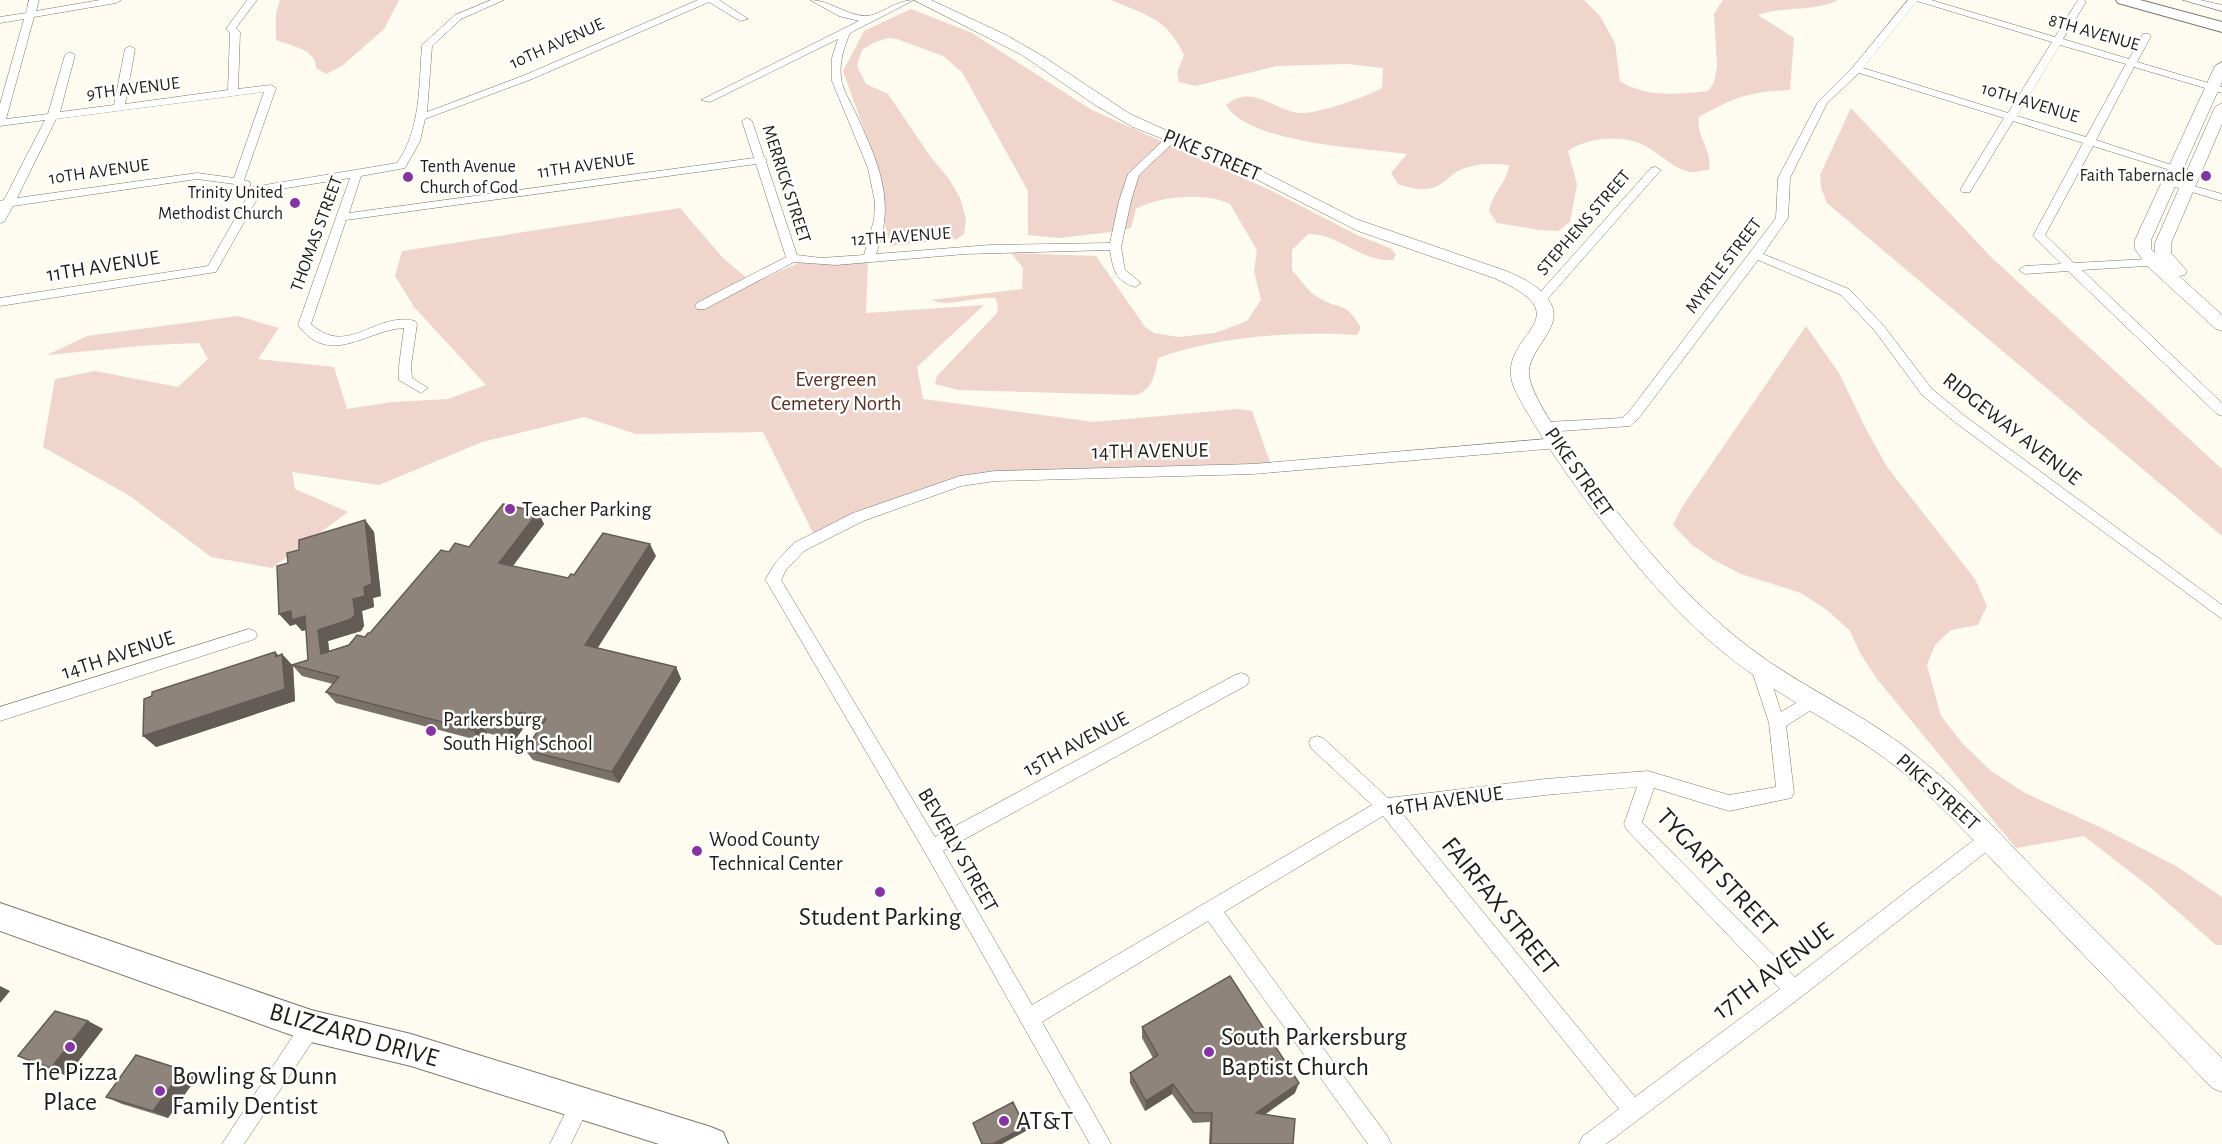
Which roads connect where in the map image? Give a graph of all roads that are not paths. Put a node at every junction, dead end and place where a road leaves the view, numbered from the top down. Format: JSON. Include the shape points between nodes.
{"nodes":[{"id":1,"x":34,"y":0,"type":"edge"},
{"id":2,"x":116,"y":0,"type":"edge"},
{"id":3,"x":252,"y":0,"type":"edge"},
{"id":4,"x":499,"y":0,"type":"edge"},
{"id":5,"x":706,"y":0,"type":"edge"},
{"id":6,"x":712,"y":0,"type":"edge"},
{"id":7,"x":815,"y":0,"type":"edge"},
{"id":8,"x":909,"y":0,"type":"edge"},
{"id":9,"x":921,"y":0,"type":"edge"},
{"id":10,"x":1913,"y":0,"type":"edge"},
{"id":11,"x":1921,"y":0,"type":"edge"},
{"id":12,"x":2123,"y":0,"type":"edge"},
{"id":13,"x":2146,"y":0,"type":"edge"},
{"id":14,"x":2188,"y":0,"type":"edge"},
{"id":15,"x":2080,"y":2,"type":"dead end"},
{"id":16,"x":2222,"y":8,"type":"edge"},
{"id":17,"x":29,"y":15,"type":"junction"},
{"id":18,"x":743,"y":19,"type":"dead end"},
{"id":19,"x":0,"y":20,"type":"edge"},
{"id":20,"x":868,"y":20,"type":"junction"},
{"id":21,"x":2222,"y":21,"type":"edge"},
{"id":22,"x":2222,"y":27,"type":"edge"},
{"id":23,"x":846,"y":31,"type":"junction"},
{"id":24,"x":2146,"y":36,"type":"dead end"},
{"id":25,"x":2058,"y":40,"type":"junction"},
{"id":26,"x":129,"y":49,"type":"dead end"},
{"id":27,"x":70,"y":55,"type":"dead end"},
{"id":28,"x":2133,"y":62,"type":"junction"},
{"id":29,"x":2222,"y":66,"type":"edge"},
{"id":30,"x":1857,"y":69,"type":"junction"},
{"id":31,"x":2217,"y":88,"type":"edge"},
{"id":32,"x":233,"y":93,"type":"junction"},
{"id":33,"x":706,"y":100,"type":"dead end"},
{"id":34,"x":119,"y":106,"type":"junction"},
{"id":35,"x":2222,"y":107,"type":"edge"},
{"id":36,"x":53,"y":116,"type":"junction"},
{"id":37,"x":2011,"y":116,"type":"junction"},
{"id":38,"x":421,"y":117,"type":"junction"},
{"id":39,"x":747,"y":121,"type":"dead end"},
{"id":40,"x":2196,"y":121,"type":"junction"},
{"id":41,"x":0,"y":123,"type":"edge"},
{"id":42,"x":2218,"y":127,"type":"edge"},
{"id":43,"x":1172,"y":138,"type":"junction"},
{"id":44,"x":2090,"y":141,"type":"junction"},
{"id":45,"x":762,"y":160,"type":"junction"},
{"id":46,"x":1655,"y":170,"type":"dead end"},
{"id":47,"x":356,"y":175,"type":"junction"},
{"id":48,"x":2172,"y":175,"type":"junction"},
{"id":49,"x":238,"y":181,"type":"junction"},
{"id":50,"x":2190,"y":181,"type":"junction"},
{"id":51,"x":257,"y":189,"type":"junction"},
{"id":52,"x":1966,"y":190,"type":"dead end"},
{"id":53,"x":2222,"y":198,"type":"edge"},
{"id":54,"x":4,"y":204,"type":"edge"},
{"id":55,"x":343,"y":217,"type":"junction"},
{"id":56,"x":0,"y":220,"type":"edge"},
{"id":57,"x":1115,"y":247,"type":"junction"},
{"id":58,"x":1756,"y":255,"type":"junction"},
{"id":59,"x":792,"y":258,"type":"junction"},
{"id":60,"x":868,"y":259,"type":"junction"},
{"id":61,"x":2160,"y":261,"type":"junction"},
{"id":62,"x":2072,"y":266,"type":"junction"},
{"id":63,"x":2025,"y":270,"type":"dead end"},
{"id":64,"x":1135,"y":282,"type":"dead end"},
{"id":65,"x":1540,"y":300,"type":"junction"},
{"id":66,"x":0,"y":302,"type":"edge"},
{"id":67,"x":701,"y":306,"type":"dead end"},
{"id":68,"x":2222,"y":309,"type":"edge"},
{"id":69,"x":2222,"y":325,"type":"edge"},
{"id":70,"x":421,"y":388,"type":"dead end"},
{"id":71,"x":2222,"y":411,"type":"edge"},
{"id":72,"x":1552,"y":435,"type":"junction"},
{"id":73,"x":773,"y":580,"type":"joint"},
{"id":74,"x":2222,"y":613,"type":"edge"},
{"id":75,"x":249,"y":635,"type":"dead end"},
{"id":76,"x":1760,"y":668,"type":"junction"},
{"id":77,"x":1241,"y":680,"type":"dead end"},
{"id":78,"x":1813,"y":700,"type":"junction"},
{"id":79,"x":0,"y":714,"type":"edge"},
{"id":80,"x":1777,"y":723,"type":"junction"},
{"id":81,"x":1317,"y":743,"type":"dead end"},
{"id":82,"x":1648,"y":779,"type":"junction"},
{"id":83,"x":1386,"y":806,"type":"junction"},
{"id":84,"x":1989,"y":839,"type":"junction"},
{"id":85,"x":932,"y":848,"type":"junction"},
{"id":86,"x":1211,"y":910,"type":"junction"},
{"id":87,"x":0,"y":916,"type":"edge"},
{"id":88,"x":1794,"y":990,"type":"junction"},
{"id":89,"x":1028,"y":1019,"type":"junction"},
{"id":90,"x":311,"y":1026,"type":"junction"},
{"id":91,"x":2222,"y":1078,"type":"edge"},
{"id":92,"x":580,"y":1104,"type":"junction"},
{"id":93,"x":1634,"y":1111,"type":"junction"},
{"id":94,"x":232,"y":1144,"type":"edge"},
{"id":95,"x":560,"y":1144,"type":"edge"},
{"id":96,"x":711,"y":1144,"type":"edge"},
{"id":97,"x":1101,"y":1144,"type":"edge"},
{"id":98,"x":1381,"y":1144,"type":"edge"},
{"id":99,"x":1589,"y":1144,"type":"edge"}],
"edges":[{"from":1,"to":17,"type":"street"},
{"from":2,"to":17,"type":"street"},
{"from":3,"to":32,"type":"street","via":[[231,29],[235,32]]},
{"from":4,"to":38,"type":"street","name":"THOMAS STREET","via":[[458,17],[427,45]]},
{"from":5,"to":38,"type":"street","name":"10TH AVENUE","via":[[512,83]]},
{"from":6,"to":18,"type":"street"},
{"from":7,"to":20,"type":"street","via":[[842,14]]},
{"from":8,"to":20,"type":"street"},
{"from":9,"to":43,"type":"main road","name":"PIKE STREET","via":[[1026,51],[1125,117]]},
{"from":10,"to":30,"type":"street","name":"MYRTLE STREET"},
{"from":11,"to":25,"type":"street","name":"8TH AVENUE"},
{"from":12,"to":22,"type":"main road"},
{"from":13,"to":21,"type":"main road"},
{"from":14,"to":16,"type":"street"},
{"from":15,"to":25,"type":"street"},
{"from":17,"to":19,"type":"street"},
{"from":17,"to":41,"type":"street"},
{"from":20,"to":23,"type":"street"},
{"from":23,"to":33,"type":"street"},
{"from":23,"to":60,"type":"street","via":[[838,49],[836,77],[877,171],[882,209]]},
{"from":24,"to":28,"type":"street"},
{"from":25,"to":28,"type":"street","name":"8TH AVENUE"},
{"from":25,"to":37,"type":"street"},
{"from":26,"to":34,"type":"street"},
{"from":27,"to":36,"type":"street"},
{"from":28,"to":31,"type":"street","name":"8TH AVENUE"},
{"from":28,"to":44,"type":"street"},
{"from":29,"to":31,"type":"main road"},
{"from":30,"to":37,"type":"street","name":"10TH AVENUE"},
{"from":30,"to":58,"type":"street","name":"MYRTLE STREET","via":[[1823,102],[1784,178],[1782,218]]},
{"from":31,"to":40,"type":"main road"},
{"from":32,"to":34,"type":"street","name":"9TH AVENUE"},
{"from":32,"to":49,"type":"street","name":"9TH AVENUE","via":[[271,88]]},
{"from":34,"to":36,"type":"street","name":"9TH AVENUE"},
{"from":35,"to":42,"type":"main road"},
{"from":36,"to":41,"type":"street","name":"9TH AVENUE"},
{"from":36,"to":54,"type":"street"},
{"from":37,"to":44,"type":"street","name":"10TH AVENUE"},
{"from":37,"to":52,"type":"street"},
{"from":38,"to":47,"type":"street","name":"THOMAS STREET","via":[[410,157],[401,166]]},
{"from":39,"to":45,"type":"street","name":"MERRICK STREET"},
{"from":40,"to":42,"type":"street"},
{"from":40,"to":48,"type":"main road"},
{"from":42,"to":50,"type":"main road"},
{"from":43,"to":57,"type":"street","via":[[1134,174]]},
{"from":43,"to":65,"type":"main road","name":"PIKE STREET","via":[[1243,167],[1380,235],[1505,277]]},
{"from":44,"to":48,"type":"street","name":"10TH AVENUE"},
{"from":44,"to":62,"type":"street","via":[[2039,236]]},
{"from":45,"to":55,"type":"street","name":"11TH AVENUE"},
{"from":45,"to":59,"type":"street","name":"MERRICK STREET"},
{"from":46,"to":65,"type":"street","name":"STEPHENS STREET"},
{"from":47,"to":51,"type":"street"},
{"from":47,"to":55,"type":"street","name":"THOMAS STREET"},
{"from":48,"to":50,"type":"street","name":"10TH AVENUE"},
{"from":48,"to":61,"type":"main road","via":[[2143,240],[2143,249]]},
{"from":49,"to":51,"type":"street","name":"10TH AVENUE"},
{"from":49,"to":54,"type":"street","name":"10TH AVENUE","via":[[197,176]]},
{"from":50,"to":53,"type":"street","name":"10TH AVENUE"},
{"from":50,"to":61,"type":"main road","via":[[2163,243]]},
{"from":51,"to":66,"type":"street","name":"11TH AVENUE","via":[[212,268]]},
{"from":54,"to":56,"type":"street"},
{"from":55,"to":70,"type":"street","name":"THOMAS STREET","via":[[304,326],[313,337],[335,343],[399,323],[411,324],[406,381]]},
{"from":57,"to":60,"type":"street","name":"12TH AVENUE","via":[[1015,246]]},
{"from":57,"to":64,"type":"street","via":[[1119,271],[1125,279]]},
{"from":58,"to":72,"type":"street","name":"MYRTLE STREET","via":[[1625,423]]},
{"from":58,"to":74,"type":"street","name":"RIDGEWAY AVENUE","via":[[1845,292],[1879,328],[1928,392]]},
{"from":59,"to":60,"type":"street","name":"12TH AVENUE"},
{"from":59,"to":67,"type":"street"},
{"from":61,"to":62,"type":"street"},
{"from":61,"to":68,"type":"main road"},
{"from":61,"to":69,"type":"main road"},
{"from":62,"to":63,"type":"street"},
{"from":62,"to":71,"type":"street"},
{"from":65,"to":72,"type":"main road","name":"PIKE STREET","via":[[1547,312],[1546,321],[1526,351],[1520,377]]},
{"from":72,"to":73,"type":"street","name":"14TH AVENUE","via":[[1253,469],[995,476],[960,481],[858,517],[799,547]]},
{"from":72,"to":76,"type":"main road","name":"PIKE STREET","via":[[1599,504],[1639,552],[1728,644]]},
{"from":73,"to":85,"type":"street","name":"BEVERLY STREET"},
{"from":75,"to":79,"type":"street","name":"14TH AVENUE"},
{"from":76,"to":78,"type":"main road","name":"PIKE STREET"},
{"from":76,"to":80,"type":"street","name":"16TH AVENUE"},
{"from":77,"to":85,"type":"street","name":"15TH AVENUE"},
{"from":78,"to":80,"type":"street"},
{"from":78,"to":84,"type":"main road","name":"PIKE STREET","via":[[1898,754]]},
{"from":80,"to":82,"type":"street","name":"16TH AVENUE","via":[[1785,793],[1729,802]]},
{"from":81,"to":83,"type":"street","name":"FAIRFAX STREET"},
{"from":82,"to":83,"type":"street","name":"16TH AVENUE"},
{"from":82,"to":88,"type":"street","name":"TYGART STREET","via":[[1633,824]]},
{"from":83,"to":86,"type":"street","name":"16TH AVENUE"},
{"from":83,"to":93,"type":"street","name":"FAIRFAX STREET"},
{"from":84,"to":88,"type":"street","name":"17TH AVENUE"},
{"from":84,"to":91,"type":"main road","name":"PIKE STREET"},
{"from":85,"to":89,"type":"street","name":"BEVERLY STREET"},
{"from":86,"to":89,"type":"street","name":"16TH AVENUE"},
{"from":86,"to":98,"type":"street"},
{"from":87,"to":90,"type":"main road","name":"BLIZZARD DRIVE"},
{"from":88,"to":93,"type":"street","name":"17TH AVENUE"},
{"from":89,"to":97,"type":"street","name":"BEVERLY STREET"},
{"from":90,"to":92,"type":"main road","name":"BLIZZARD DRIVE","via":[[411,1050]]},
{"from":90,"to":94,"type":"street"},
{"from":92,"to":95,"type":"street"},
{"from":92,"to":96,"type":"main road","name":"BLIZZARD DRIVE"},
{"from":93,"to":99,"type":"street","name":"17TH AVENUE"}]}
